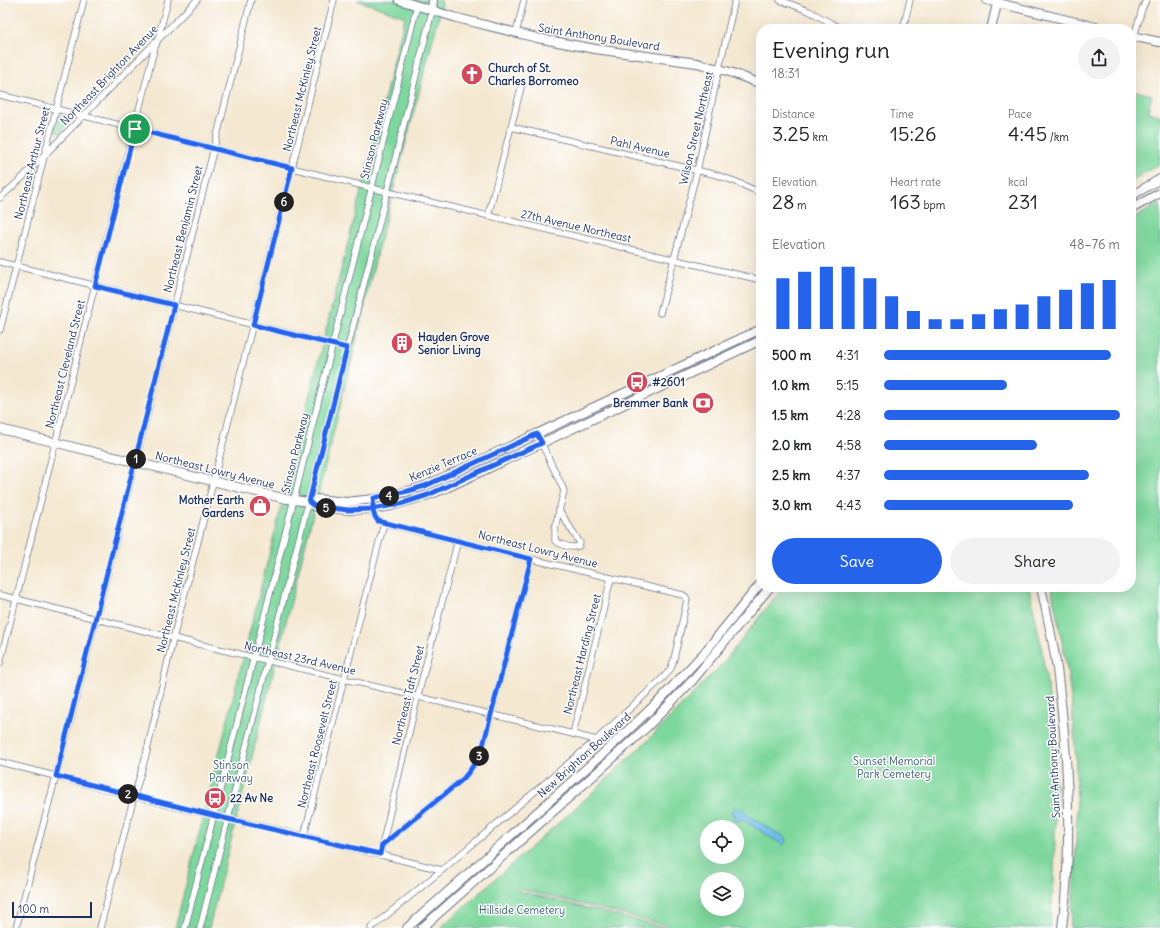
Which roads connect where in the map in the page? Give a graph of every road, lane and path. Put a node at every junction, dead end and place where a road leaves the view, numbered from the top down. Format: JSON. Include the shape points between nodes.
{"nodes":[{"id":1,"x":84,"y":0,"type":"edge"},
{"id":2,"x":168,"y":0,"type":"edge"},
{"id":3,"x":197,"y":0,"type":"edge"},
{"id":4,"x":251,"y":0,"type":"edge"},
{"id":5,"x":334,"y":0,"type":"edge"},
{"id":6,"x":399,"y":0,"type":"edge"},
{"id":7,"x":434,"y":0,"type":"edge"},
{"id":8,"x":524,"y":0,"type":"edge"},
{"id":9,"x":736,"y":0,"type":"edge"},
{"id":10,"x":780,"y":0,"type":"edge"},
{"id":11,"x":910,"y":0,"type":"edge"},
{"id":12,"x":986,"y":0,"type":"edge"},
{"id":13,"x":1146,"y":0,"type":"edge"},
{"id":14,"x":998,"y":1,"type":"edge"},
{"id":15,"x":418,"y":3,"type":"edge"},
{"id":16,"x":432,"y":11,"type":"junction"},
{"id":17,"x":833,"y":24,"type":"edge"},
{"id":18,"x":904,"y":24,"type":"edge"},
{"id":19,"x":992,"y":24,"type":"edge"},
{"id":20,"x":1070,"y":24,"type":"edge"},
{"id":21,"x":1136,"y":27,"type":"edge"},
{"id":22,"x":516,"y":33,"type":"junction"},
{"id":23,"x":1136,"y":37,"type":"edge"},
{"id":24,"x":158,"y":39,"type":"junction"},
{"id":25,"x":1160,"y":42,"type":"edge"},
{"id":26,"x":719,"y":69,"type":"junction"},
{"id":27,"x":756,"y":82,"type":"edge"},
{"id":28,"x":522,"y":84,"type":"dead end"},
{"id":29,"x":0,"y":95,"type":"edge"},
{"id":30,"x":56,"y":109,"type":"junction"},
{"id":31,"x":83,"y":116,"type":"junction"},
{"id":32,"x":511,"y":127,"type":"junction"},
{"id":33,"x":135,"y":129,"type":"junction"},
{"id":34,"x":214,"y":148,"type":"junction"},
{"id":35,"x":45,"y":155,"type":"junction"},
{"id":36,"x":292,"y":168,"type":"junction"},
{"id":37,"x":697,"y":171,"type":"junction"},
{"id":38,"x":1160,"y":179,"type":"edge"},
{"id":39,"x":372,"y":188,"type":"junction"},
{"id":40,"x":756,"y":191,"type":"edge"},
{"id":41,"x":387,"y":192,"type":"junction"},
{"id":42,"x":1136,"y":193,"type":"edge"},
{"id":43,"x":1160,"y":193,"type":"edge"},
{"id":44,"x":0,"y":198,"type":"edge"},
{"id":45,"x":1136,"y":206,"type":"edge"},
{"id":46,"x":488,"y":216,"type":"junction"},
{"id":47,"x":673,"y":259,"type":"junction"},
{"id":48,"x":0,"y":262,"type":"edge"},
{"id":49,"x":16,"y":266,"type":"junction"},
{"id":50,"x":756,"y":279,"type":"edge"},
{"id":51,"x":95,"y":286,"type":"junction"},
{"id":52,"x":6,"y":304,"type":"junction"},
{"id":53,"x":174,"y":305,"type":"junction"},
{"id":54,"x":0,"y":310,"type":"edge"},
{"id":55,"x":660,"y":313,"type":"dead end"},
{"id":56,"x":253,"y":325,"type":"junction"},
{"id":57,"x":0,"y":330,"type":"edge"},
{"id":58,"x":756,"y":331,"type":"edge"},
{"id":59,"x":756,"y":342,"type":"edge"},
{"id":60,"x":332,"y":344,"type":"junction"},
{"id":61,"x":347,"y":348,"type":"junction"},
{"id":62,"x":0,"y":429,"type":"edge"},
{"id":63,"x":537,"y":434,"type":"junction"},
{"id":64,"x":56,"y":442,"type":"junction"},
{"id":65,"x":542,"y":443,"type":"junction"},
{"id":66,"x":135,"y":462,"type":"junction"},
{"id":67,"x":214,"y":481,"type":"junction"},
{"id":68,"x":374,"y":498,"type":"junction"},
{"id":69,"x":294,"y":500,"type":"junction"},
{"id":70,"x":309,"y":502,"type":"junction"},
{"id":71,"x":372,"y":509,"type":"junction"},
{"id":72,"x":559,"y":510,"type":"junction"},
{"id":73,"x":381,"y":522,"type":"junction"},
{"id":74,"x":458,"y":540,"type":"junction"},
{"id":75,"x":531,"y":559,"type":"junction"},
{"id":76,"x":611,"y":578,"type":"junction"},
{"id":77,"x":756,"y":589,"type":"edge"},
{"id":78,"x":766,"y":592,"type":"edge"},
{"id":79,"x":1042,"y":592,"type":"edge"},
{"id":80,"x":0,"y":595,"type":"edge"},
{"id":81,"x":16,"y":599,"type":"junction"},
{"id":82,"x":95,"y":619,"type":"junction"},
{"id":83,"x":173,"y":638,"type":"junction"},
{"id":84,"x":254,"y":658,"type":"junction"},
{"id":85,"x":268,"y":661,"type":"junction"},
{"id":86,"x":0,"y":664,"type":"edge"},
{"id":87,"x":671,"y":668,"type":"joint"},
{"id":88,"x":344,"y":679,"type":"junction"},
{"id":89,"x":418,"y":697,"type":"junction"},
{"id":90,"x":491,"y":714,"type":"junction"},
{"id":91,"x":573,"y":734,"type":"junction"},
{"id":92,"x":596,"y":740,"type":"junction"},
{"id":93,"x":0,"y":762,"type":"edge"},
{"id":94,"x":56,"y":776,"type":"junction"},
{"id":95,"x":134,"y":795,"type":"junction"},
{"id":96,"x":214,"y":816,"type":"junction"},
{"id":97,"x":228,"y":819,"type":"junction"},
{"id":98,"x":304,"y":836,"type":"junction"},
{"id":99,"x":382,"y":845,"type":"junction"},
{"id":100,"x":380,"y":854,"type":"junction"},
{"id":101,"x":442,"y":870,"type":"junction"},
{"id":102,"x":16,"y":928,"type":"edge"},
{"id":103,"x":100,"y":928,"type":"edge"},
{"id":104,"x":185,"y":928,"type":"edge"},
{"id":105,"x":200,"y":928,"type":"edge"},
{"id":106,"x":371,"y":928,"type":"edge"},
{"id":107,"x":407,"y":928,"type":"edge"},
{"id":108,"x":422,"y":928,"type":"edge"},
{"id":109,"x":1062,"y":928,"type":"edge"}],
"edges":[{"from":1,"to":30,"type":"street","name":"Northeast Arthur Street"},
{"from":2,"to":24,"type":"street","name":"Northeast Cleveland Street"},
{"from":3,"to":24,"type":"street","name":"Northeast Brighton Avenue"},
{"from":4,"to":34,"type":"street","name":"Northeast Benjamin Street"},
{"from":5,"to":36,"type":"street","name":"Northeast McKinley Street"},
{"from":6,"to":15,"type":"main road","name":"Saint Anthony Boulevard"},
{"from":7,"to":16,"type":"main road"},
{"from":8,"to":22,"type":"street"},
{"from":9,"to":26,"type":"street","name":"Wilson Street Northeast"},
{"from":10,"to":17,"type":"street"},
{"from":11,"to":18,"type":"street"},
{"from":12,"to":14,"type":"main road"},
{"from":13,"to":21,"type":"street"},
{"from":14,"to":19,"type":"main road"},
{"from":14,"to":20,"type":"main road"},
{"from":15,"to":16,"type":"main road","name":"Saint Anthony Boulevard"},
{"from":15,"to":39,"type":"street","name":"Stinson Parkway"},
{"from":16,"to":22,"type":"main road","name":"Saint Anthony Boulevard"},
{"from":16,"to":41,"type":"street"},
{"from":22,"to":26,"type":"main road","name":"Saint Anthony Boulevard"},
{"from":23,"to":25,"type":"main road"},
{"from":24,"to":31,"type":"street","name":"Northeast Brighton Avenue"},
{"from":24,"to":33,"type":"street","name":"Northeast Cleveland Street"},
{"from":26,"to":27,"type":"main road","name":"Saint Anthony Boulevard"},
{"from":26,"to":37,"type":"street","name":"Wilson Street Northeast"},
{"from":28,"to":32,"type":"street"},
{"from":29,"to":30,"type":"street","name":"27th Avenue Northeast"},
{"from":30,"to":31,"type":"street","name":"27th Avenue Northeast"},
{"from":30,"to":35,"type":"street","name":"Northeast Arthur Street"},
{"from":31,"to":33,"type":"street","name":"27th Avenue Northeast"},
{"from":31,"to":35,"type":"street","name":"Northeast Brighton Avenue"},
{"from":32,"to":37,"type":"street","name":"Pahl Avenue"},
{"from":32,"to":46,"type":"street"},
{"from":33,"to":34,"type":"street","name":"27th Avenue Northeast"},
{"from":33,"to":51,"type":"street","name":"Northeast Cleveland Street"},
{"from":34,"to":36,"type":"street","name":"27th Avenue Northeast"},
{"from":34,"to":53,"type":"street","name":"Northeast Benjamin Street"},
{"from":35,"to":44,"type":"street","name":"Northeast Brighton Avenue"},
{"from":35,"to":49,"type":"street","name":"Northeast Arthur Street"},
{"from":36,"to":39,"type":"street","name":"27th Avenue Northeast"},
{"from":36,"to":56,"type":"street","name":"Northeast McKinley Street"},
{"from":37,"to":40,"type":"street","name":"Pahl Avenue","via":[[734,180]]},
{"from":37,"to":47,"type":"street","name":"Wilson Street Northeast"},
{"from":38,"to":42,"type":"main road"},
{"from":39,"to":41,"type":"street","name":"27th Avenue Northeast"},
{"from":39,"to":60,"type":"street","name":"Stinson Parkway"},
{"from":41,"to":46,"type":"street","name":"27th Avenue Northeast"},
{"from":41,"to":61,"type":"street"},
{"from":43,"to":45,"type":"main road"},
{"from":46,"to":47,"type":"street","name":"27th Avenue Northeast"},
{"from":47,"to":50,"type":"street","name":"27th Avenue Northeast"},
{"from":47,"to":55,"type":"street","name":"Wilson Street Northeast"},
{"from":48,"to":49,"type":"street"},
{"from":49,"to":51,"type":"street"},
{"from":49,"to":52,"type":"street","name":"Northeast Arthur Street"},
{"from":51,"to":53,"type":"street"},
{"from":51,"to":64,"type":"street","name":"Northeast Cleveland Street"},
{"from":52,"to":54,"type":"street"},
{"from":52,"to":57,"type":"street","name":"Northeast Arthur Street"},
{"from":53,"to":56,"type":"street"},
{"from":53,"to":66,"type":"street","name":"Northeast Benjamin Street"},
{"from":56,"to":60,"type":"street"},
{"from":56,"to":67,"type":"street","name":"Northeast McKinley Street"},
{"from":58,"to":63,"type":"main road","name":"Kenzie Terrace"},
{"from":59,"to":65,"type":"main road","name":"Kenzie Terrace"},
{"from":60,"to":61,"type":"street"},
{"from":60,"to":69,"type":"street","name":"Stinson Parkway"},
{"from":61,"to":70,"type":"street"},
{"from":62,"to":64,"type":"main road","name":"Northeast Lowry Avenue"},
{"from":63,"to":65,"type":"street"},
{"from":63,"to":68,"type":"main road","name":"Kenzie Terrace","via":[[425,486]]},
{"from":64,"to":66,"type":"main road","name":"Northeast Lowry Avenue"},
{"from":64,"to":81,"type":"street","name":"Northeast Cleveland Street"},
{"from":65,"to":71,"type":"main road","name":"Kenzie Terrace","via":[[428,495]]},
{"from":65,"to":72,"type":"street","via":[[564,491]]},
{"from":66,"to":67,"type":"main road","name":"Northeast Lowry Avenue"},
{"from":66,"to":82,"type":"street","name":"Northeast Benjamin Street"},
{"from":67,"to":69,"type":"main road","name":"Northeast Lowry Avenue"},
{"from":67,"to":83,"type":"street","name":"Northeast McKinley Street"},
{"from":68,"to":70,"type":"main road","name":"Kenzie Terrace","via":[[346,502],[316,499]]},
{"from":68,"to":71,"type":"street"},
{"from":69,"to":70,"type":"main road","name":"Northeast Lowry Avenue"},
{"from":69,"to":84,"type":"street","name":"Stinson Parkway"},
{"from":70,"to":71,"type":"main road","name":"Kenzie Terrace","via":[[314,506],[329,508]]},
{"from":70,"to":85,"type":"street"},
{"from":71,"to":73,"type":"street","via":[[375,517]]},
{"from":72,"to":72,"type":"street","via":[[580,543],[579,546],[563,545],[555,541]]},
{"from":73,"to":74,"type":"street","name":"Northeast Lowry Avenue"},
{"from":73,"to":88,"type":"street","name":"Northeast Roosevelt Street"},
{"from":74,"to":75,"type":"street","name":"Northeast Lowry Avenue"},
{"from":74,"to":89,"type":"street","name":"Northeast Taft Street"},
{"from":75,"to":76,"type":"street","name":"Northeast Lowry Avenue"},
{"from":75,"to":90,"type":"street"},
{"from":76,"to":87,"type":"street","name":"Northeast Lowry Avenue","via":[[686,597]]},
{"from":76,"to":91,"type":"street","name":"Northeast Harding Street"},
{"from":77,"to":107,"type":"main road","name":"New Brighton Boulevard","via":[[704,653],[658,702]]},
{"from":78,"to":108,"type":"main road","name":"New Brighton Boulevard","via":[[692,681],[648,726]]},
{"from":79,"to":109,"type":"main road","name":"Saint Anthony Boulevard","via":[[1059,685],[1067,780],[1067,874]]},
{"from":80,"to":81,"type":"street","name":"Northeast 23rd Avenue"},
{"from":81,"to":82,"type":"street","name":"Northeast 23rd Avenue"},
{"from":81,"to":86,"type":"street","name":"Northeast Cleveland Street"},
{"from":82,"to":83,"type":"street","name":"Northeast 23rd Avenue"},
{"from":82,"to":94,"type":"street","name":"Northeast Benjamin Street"},
{"from":83,"to":84,"type":"street","name":"Northeast 23rd Avenue"},
{"from":83,"to":95,"type":"street","name":"Northeast McKinley Street","via":[[146,755]]},
{"from":84,"to":85,"type":"street","name":"Northeast 23rd Avenue"},
{"from":84,"to":96,"type":"street","name":"Stinson Parkway"},
{"from":85,"to":88,"type":"street","name":"Northeast 23rd Avenue"},
{"from":85,"to":97,"type":"street"},
{"from":87,"to":92,"type":"street","name":"New Brighton Boulevard"},
{"from":88,"to":89,"type":"street","name":"Northeast 23rd Avenue"},
{"from":88,"to":98,"type":"street","name":"Northeast Roosevelt Street"},
{"from":89,"to":90,"type":"street","name":"Northeast 23rd Avenue"},
{"from":89,"to":99,"type":"street","name":"Northeast Taft Street"},
{"from":90,"to":91,"type":"street","name":"Northeast 23rd Avenue"},
{"from":90,"to":99,"type":"street","via":[[483,746],[471,770]]},
{"from":91,"to":92,"type":"street","name":"Northeast 23rd Avenue"},
{"from":92,"to":101,"type":"street","name":"New Brighton Boulevard"},
{"from":93,"to":94,"type":"street"},
{"from":94,"to":95,"type":"street"},
{"from":94,"to":102,"type":"street","name":"Northeast Benjamin Street"},
{"from":95,"to":96,"type":"street"},
{"from":95,"to":103,"type":"street","name":"Northeast McKinley Street"},
{"from":96,"to":97,"type":"street"},
{"from":96,"to":104,"type":"street","name":"Stinson Parkway"},
{"from":97,"to":98,"type":"street"},
{"from":97,"to":105,"type":"street"},
{"from":98,"to":100,"type":"street"},
{"from":99,"to":100,"type":"street","name":"Northeast Taft Street"},
{"from":100,"to":101,"type":"street"},
{"from":101,"to":106,"type":"street","name":"New Brighton Boulevard"}]}
